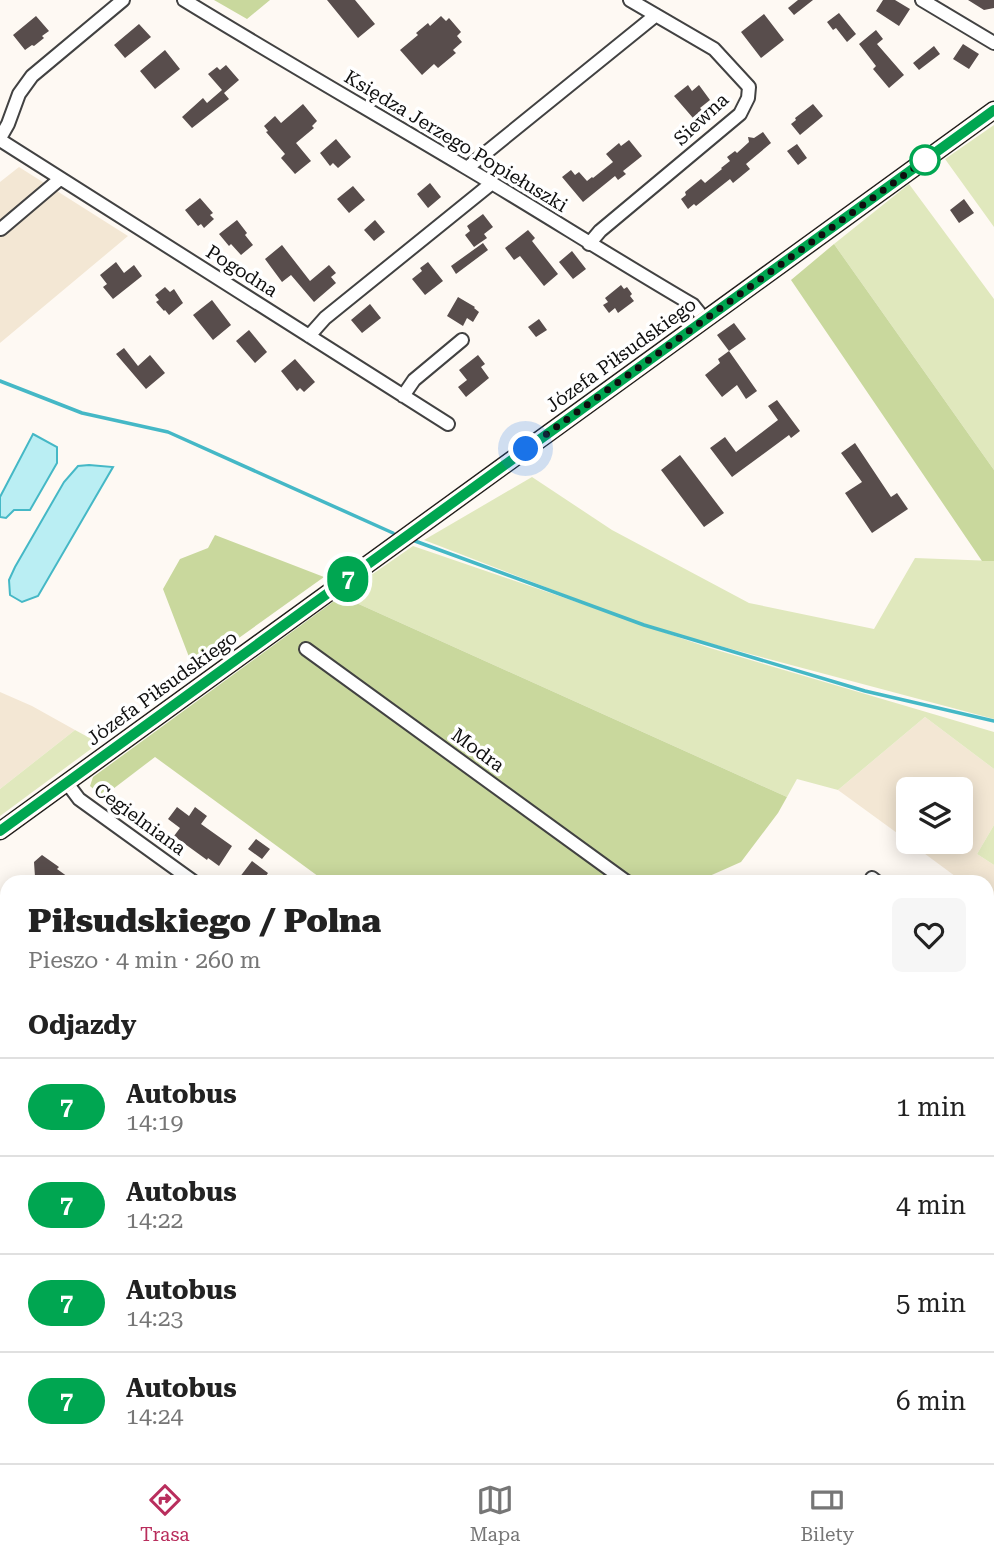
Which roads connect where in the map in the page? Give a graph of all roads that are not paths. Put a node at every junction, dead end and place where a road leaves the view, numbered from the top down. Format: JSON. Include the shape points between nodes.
{"nodes":[{"id":1,"x":123,"y":0,"type":"edge"},
{"id":2,"x":184,"y":0,"type":"edge"},
{"id":3,"x":630,"y":0,"type":"edge"},
{"id":4,"x":922,"y":0,"type":"edge"},
{"id":5,"x":656,"y":15,"type":"junction"},
{"id":6,"x":994,"y":43,"type":"edge"},
{"id":7,"x":994,"y":110,"type":"edge"},
{"id":8,"x":0,"y":139,"type":"edge"},
{"id":9,"x":467,"y":168,"type":"junction"},
{"id":10,"x":60,"y":179,"type":"junction"},
{"id":11,"x":492,"y":183,"type":"junction"},
{"id":12,"x":1,"y":229,"type":"edge"},
{"id":13,"x":589,"y":244,"type":"junction"},
{"id":14,"x":705,"y":320,"type":"junction"},
{"id":15,"x":309,"y":336,"type":"junction"},
{"id":16,"x":462,"y":340,"type":"dead end"},
{"id":17,"x":403,"y":396,"type":"junction"},
{"id":18,"x":448,"y":424,"type":"dead end"},
{"id":19,"x":306,"y":649,"type":"dead end"},
{"id":20,"x":66,"y":783,"type":"junction"},
{"id":21,"x":0,"y":831,"type":"edge"},
{"id":22,"x":184,"y":875,"type":"edge"},
{"id":23,"x":617,"y":875,"type":"edge"}],
"edges":[{"from":1,"to":8,"type":"street","name":"Pogodna","via":[[32,76]]},
{"from":2,"to":9,"type":"street","name":"Księdza Jerzego Popiełuszki"},
{"from":3,"to":5,"type":"street","name":"Siewna"},
{"from":4,"to":6,"type":"street"},
{"from":5,"to":9,"type":"street"},
{"from":5,"to":13,"type":"street","name":"Siewna","via":[[713,49],[749,87],[748,98],[740,114]]},
{"from":7,"to":14,"type":"main road","name":"Józefa Piłsudskiego"},
{"from":8,"to":10,"type":"street","name":"Pogodna"},
{"from":9,"to":11,"type":"street","name":"Księdza Jerzego Popiełuszki"},
{"from":10,"to":12,"type":"street"},
{"from":10,"to":15,"type":"street","name":"Pogodna"},
{"from":11,"to":13,"type":"street","name":"Księdza Jerzego Popiełuszki"},
{"from":11,"to":15,"type":"street","via":[[325,318]]},
{"from":13,"to":14,"type":"street","name":"Księdza Jerzego Popiełuszki","via":[[693,305]]},
{"from":14,"to":20,"type":"main road","name":"Józefa Piłsudskiego"},
{"from":15,"to":17,"type":"street","name":"Pogodna"},
{"from":16,"to":17,"type":"street","via":[[414,380]]},
{"from":17,"to":18,"type":"street","name":"Pogodna"},
{"from":19,"to":23,"type":"street","name":"Modra"},
{"from":20,"to":21,"type":"main road","name":"Józefa Piłsudskiego"},
{"from":20,"to":22,"type":"street","name":"Cegielniana","via":[[79,799]]}]}
